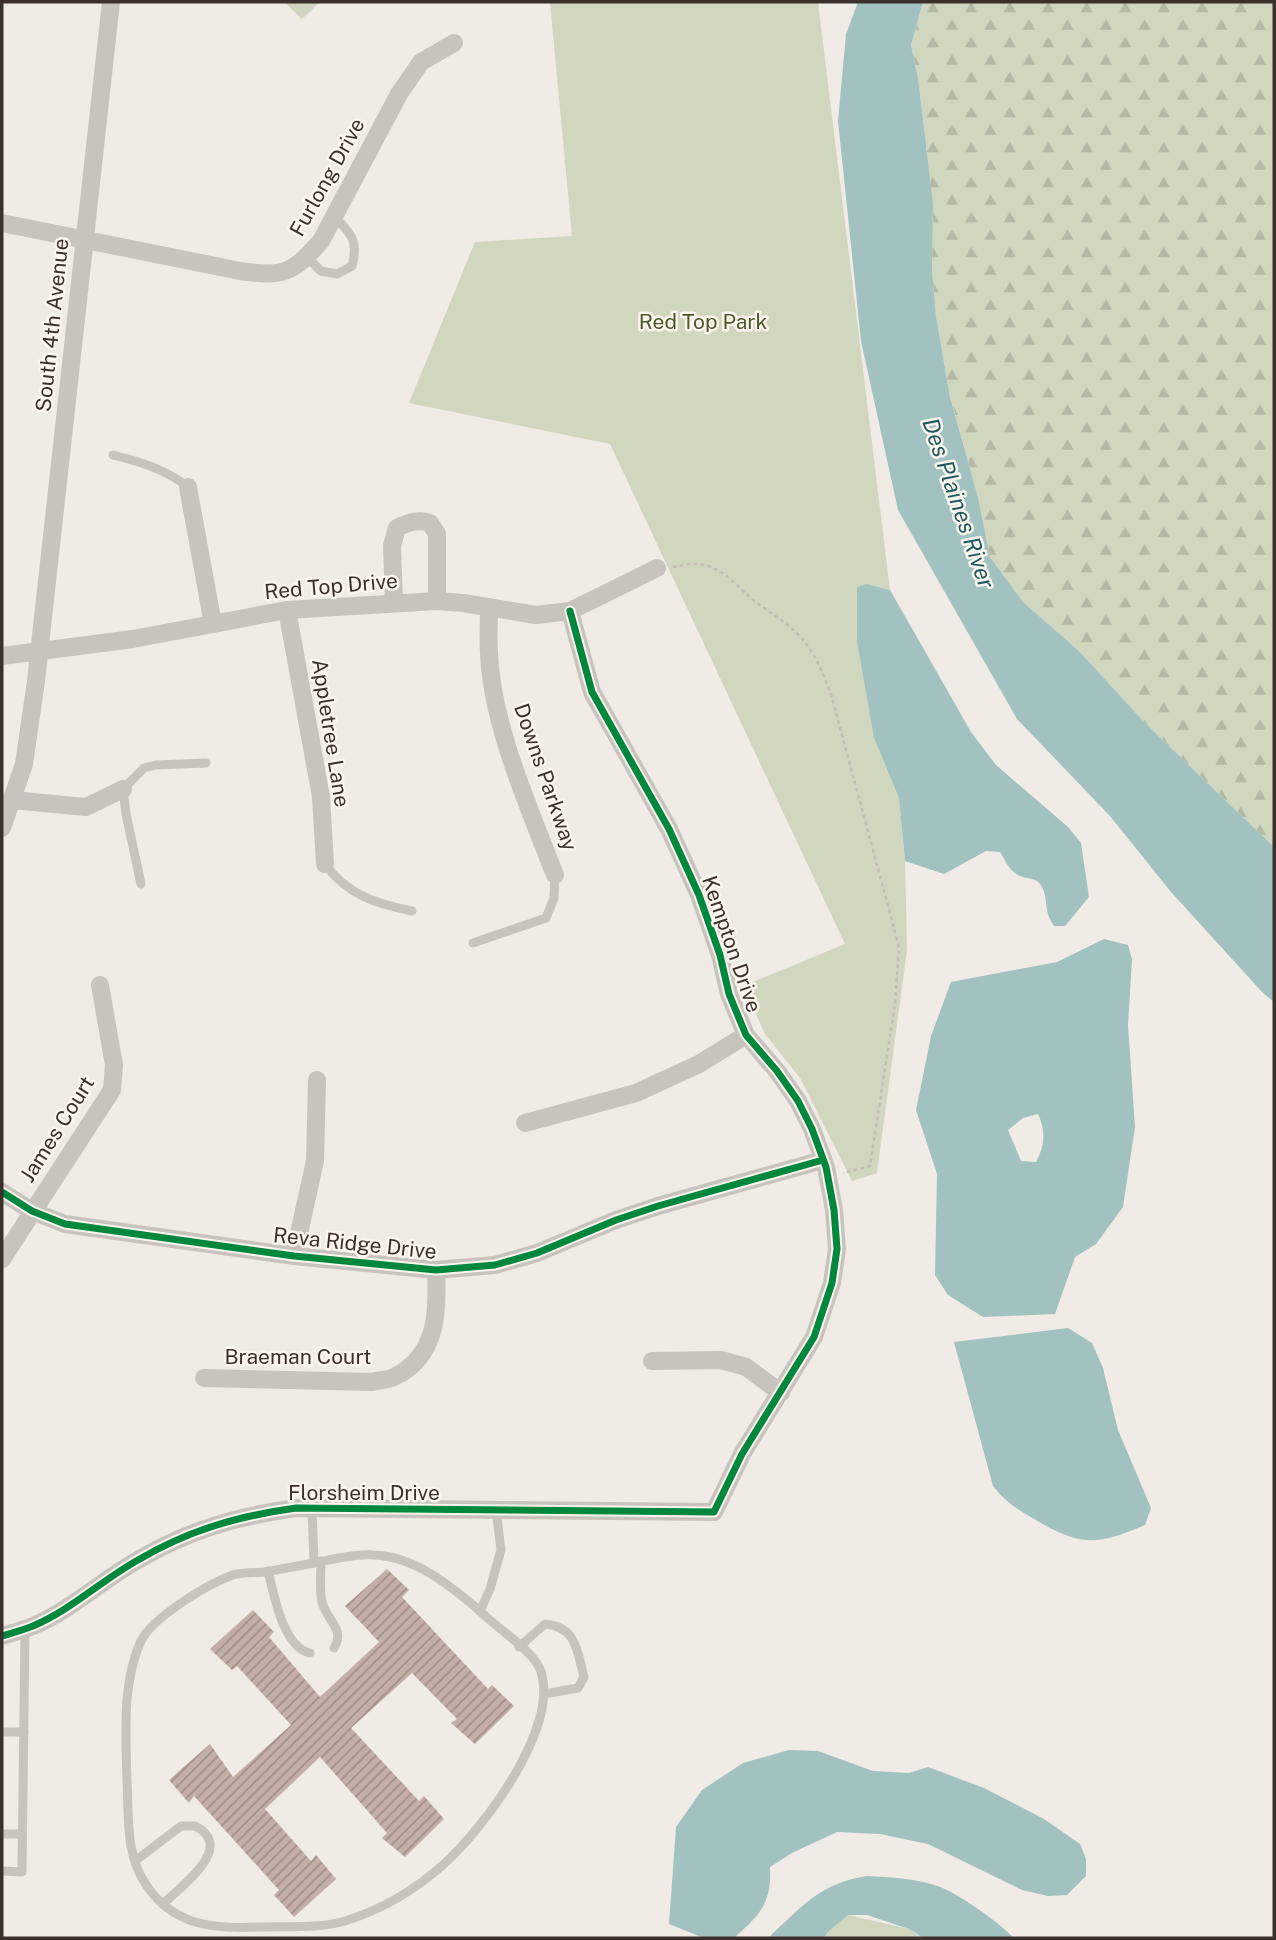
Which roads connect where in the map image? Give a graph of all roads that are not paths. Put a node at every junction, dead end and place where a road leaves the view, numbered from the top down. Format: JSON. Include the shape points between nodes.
{"nodes":[{"id":1,"x":111,"y":2,"type":"edge"},
{"id":2,"x":454,"y":43,"type":"dead end"},
{"id":3,"x":334,"y":216,"type":"junction"},
{"id":4,"x":2,"y":223,"type":"edge"},
{"id":5,"x":84,"y":240,"type":"junction"},
{"id":6,"x":307,"y":257,"type":"junction"},
{"id":7,"x":113,"y":455,"type":"dead end"},
{"id":8,"x":188,"y":488,"type":"joint"},
{"id":9,"x":657,"y":568,"type":"road end"},
{"id":10,"x":437,"y":601,"type":"junction"},
{"id":11,"x":394,"y":602,"type":"junction"},
{"id":12,"x":489,"y":609,"type":"junction"},
{"id":13,"x":287,"y":610,"type":"junction"},
{"id":14,"x":570,"y":611,"type":"junction"},
{"id":15,"x":213,"y":624,"type":"junction"},
{"id":16,"x":39,"y":652,"type":"junction"},
{"id":17,"x":2,"y":656,"type":"edge"},
{"id":18,"x":206,"y":763,"type":"dead end"},
{"id":19,"x":123,"y":789,"type":"junction"},
{"id":20,"x":12,"y":800,"type":"junction"},
{"id":21,"x":2,"y":828,"type":"edge"},
{"id":22,"x":325,"y":864,"type":"joint"},
{"id":23,"x":555,"y":876,"type":"joint"},
{"id":24,"x":141,"y":884,"type":"dead end"},
{"id":25,"x":412,"y":911,"type":"dead end"},
{"id":26,"x":473,"y":943,"type":"dead end"},
{"id":27,"x":100,"y":985,"type":"dead end"},
{"id":28,"x":746,"y":1035,"type":"junction"},
{"id":29,"x":317,"y":1080,"type":"dead end"},
{"id":30,"x":525,"y":1123,"type":"dead end"},
{"id":31,"x":823,"y":1160,"type":"junction"},
{"id":32,"x":2,"y":1192,"type":"edge"},
{"id":33,"x":32,"y":1211,"type":"junction"},
{"id":34,"x":294,"y":1256,"type":"junction"},
{"id":35,"x":2,"y":1259,"type":"edge"},
{"id":36,"x":436,"y":1270,"type":"junction"},
{"id":37,"x":652,"y":1361,"type":"dead end"},
{"id":38,"x":204,"y":1378,"type":"dead end"},
{"id":39,"x":781,"y":1393,"type":"junction"},
{"id":40,"x":312,"y":1508,"type":"junction"},
{"id":41,"x":496,"y":1510,"type":"junction"},
{"id":42,"x":714,"y":1512,"type":"joint"},
{"id":43,"x":317,"y":1562,"type":"junction"},
{"id":44,"x":268,"y":1571,"type":"junction"},
{"id":45,"x":480,"y":1611,"type":"junction"},
{"id":46,"x":26,"y":1629,"type":"junction"},
{"id":47,"x":2,"y":1636,"type":"edge"},
{"id":48,"x":519,"y":1647,"type":"junction"},
{"id":49,"x":334,"y":1648,"type":"dead end"},
{"id":50,"x":310,"y":1653,"type":"dead end"},
{"id":51,"x":544,"y":1694,"type":"junction"},
{"id":52,"x":2,"y":1732,"type":"edge"},
{"id":53,"x":24,"y":1732,"type":"junction"},
{"id":54,"x":2,"y":1834,"type":"edge"},
{"id":55,"x":22,"y":1834,"type":"junction"},
{"id":56,"x":135,"y":1861,"type":"junction"},
{"id":57,"x":2,"y":1871,"type":"edge"},
{"id":58,"x":163,"y":1904,"type":"junction"}],
"edges":[{"from":1,"to":5,"type":"street","name":"South 4th Avenue"},
{"from":2,"to":3,"type":"street","name":"Furlong Drive","via":[[421,62],[398,94]]},
{"from":3,"to":6,"type":"street","name":"Furlong Drive"},
{"from":3,"to":6,"type":"lane","via":[[351,234],[356,250],[352,266],[337,274],[321,271]]},
{"from":4,"to":5,"type":"street","name":"Furlong Drive"},
{"from":5,"to":6,"type":"street","name":"Furlong Drive","via":[[268,275],[290,270]]},
{"from":5,"to":16,"type":"street","name":"South 4th Avenue"},
{"from":7,"to":8,"type":"lane","via":[[155,466]]},
{"from":8,"to":15,"type":"street"},
{"from":9,"to":14,"type":"street","name":"Red Top Drive"},
{"from":10,"to":11,"type":"street","name":"Red Top Drive"},
{"from":10,"to":11,"type":"street","via":[[437,534],[422,520],[397,528],[392,545]]},
{"from":10,"to":12,"type":"street","name":"Red Top Drive"},
{"from":11,"to":13,"type":"street","name":"Red Top Drive"},
{"from":12,"to":14,"type":"street","name":"Red Top Drive","via":[[536,615]]},
{"from":12,"to":23,"type":"street","name":"Downs Parkway","via":[[488,654],[497,706],[512,762]]},
{"from":13,"to":15,"type":"street","name":"Red Top Drive"},
{"from":13,"to":22,"type":"street","name":"Appletree Lane","via":[[321,797]]},
{"from":14,"to":28,"type":"street","name":"Kempton Drive","via":[[592,692],[699,895]]},
{"from":15,"to":16,"type":"street","name":"Red Top Drive"},
{"from":16,"to":17,"type":"street","name":"Red Top Drive"},
{"from":16,"to":20,"type":"street","via":[[24,764]]},
{"from":18,"to":19,"type":"lane","via":[[144,768]]},
{"from":19,"to":20,"type":"street","via":[[86,807]]},
{"from":19,"to":24,"type":"lane"},
{"from":20,"to":21,"type":"street"},
{"from":22,"to":25,"type":"lane","via":[[336,880],[360,896]]},
{"from":23,"to":26,"type":"lane","via":[[554,898],[546,918]]},
{"from":27,"to":33,"type":"street","name":"James Court","via":[[114,1065],[113,1090]]},
{"from":28,"to":30,"type":"street","via":[[699,1064],[636,1093]]},
{"from":28,"to":31,"type":"street","name":"Kempton Drive","via":[[798,1101]]},
{"from":29,"to":34,"type":"street","via":[[315,1161]]},
{"from":31,"to":36,"type":"street","name":"Reva Ridge Drive","via":[[658,1206],[495,1265]]},
{"from":31,"to":39,"type":"street","name":"Kempton Drive","via":[[837,1250],[832,1283],[814,1337]]},
{"from":32,"to":33,"type":"street","name":"Reva Ridge Drive"},
{"from":33,"to":34,"type":"street","name":"Reva Ridge Drive","via":[[65,1224]]},
{"from":33,"to":35,"type":"street","name":"James Court"},
{"from":34,"to":36,"type":"street","name":"Reva Ridge Drive"},
{"from":36,"to":38,"type":"street","name":"Braeman Court","via":[[437,1308],[430,1341],[415,1361],[394,1377],[372,1382]]},
{"from":37,"to":39,"type":"street","via":[[721,1360],[746,1367]]},
{"from":39,"to":42,"type":"street","name":"Kempton Drive","via":[[742,1454]]},
{"from":40,"to":41,"type":"street","name":"Florsheim Drive"},
{"from":40,"to":43,"type":"lane"},
{"from":40,"to":46,"type":"street","name":"Florsheim Drive","via":[[250,1514],[192,1532],[137,1560]]},
{"from":41,"to":42,"type":"street","name":"Florsheim Drive"},
{"from":41,"to":45,"type":"lane","via":[[501,1550]]},
{"from":43,"to":44,"type":"lane"},
{"from":43,"to":45,"type":"lane","via":[[375,1555],[405,1560]]},
{"from":43,"to":49,"type":"lane","via":[[321,1600],[339,1631]]},
{"from":44,"to":50,"type":"lane","via":[[292,1642]]},
{"from":44,"to":56,"type":"lane","via":[[235,1574],[200,1590],[142,1638],[125,1721],[128,1828]]},
{"from":45,"to":48,"type":"lane"},
{"from":46,"to":47,"type":"street","name":"Florsheim Drive"},
{"from":46,"to":53,"type":"lane"},
{"from":48,"to":51,"type":"lane","via":[[541,1669]]},
{"from":48,"to":51,"type":"lane","via":[[544,1624],[558,1625],[574,1638],[584,1677],[578,1688]]},
{"from":51,"to":58,"type":"lane","via":[[543,1710],[524,1761],[445,1863],[408,1891],[343,1922],[307,1925],[239,1928],[200,1924],[179,1917]]},
{"from":52,"to":53,"type":"lane"},
{"from":53,"to":55,"type":"lane"},
{"from":54,"to":55,"type":"lane"},
{"from":55,"to":57,"type":"lane","via":[[22,1872]]},
{"from":56,"to":58,"type":"lane","via":[[146,1886]]},
{"from":56,"to":58,"type":"lane","via":[[181,1826],[195,1826],[206,1835],[208,1859]]}]}
